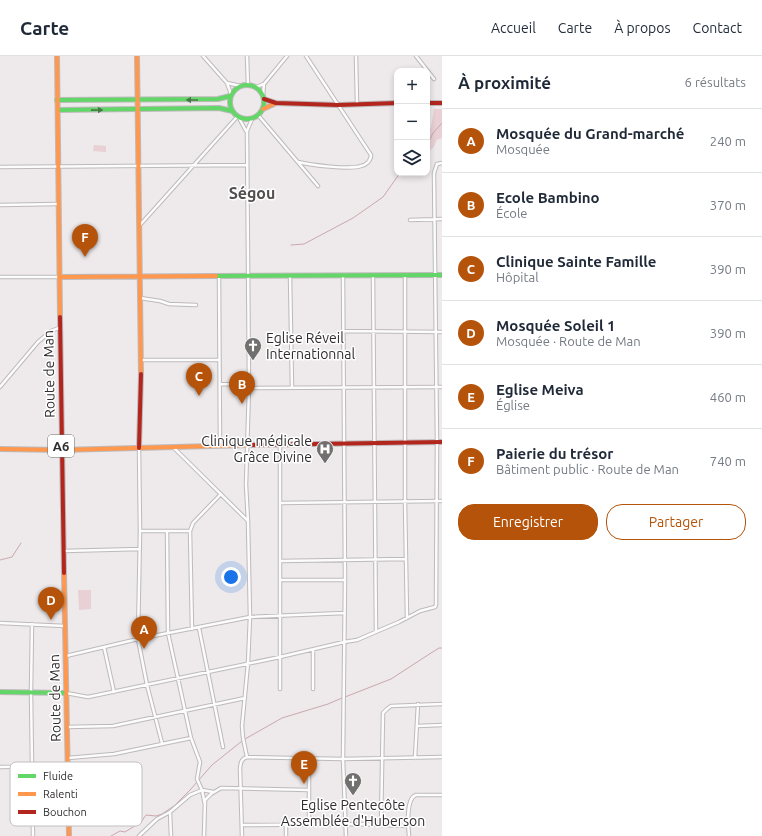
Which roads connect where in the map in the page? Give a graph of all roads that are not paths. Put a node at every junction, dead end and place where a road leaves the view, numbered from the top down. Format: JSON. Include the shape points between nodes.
{"nodes":[{"id":1,"x":57,"y":56,"type":"edge"},
{"id":2,"x":137,"y":56,"type":"edge"},
{"id":3,"x":203,"y":56,"type":"edge"},
{"id":4,"x":247,"y":56,"type":"edge"},
{"id":5,"x":287,"y":56,"type":"edge"},
{"id":6,"x":306,"y":56,"type":"edge"},
{"id":7,"x":356,"y":56,"type":"edge"},
{"id":8,"x":416,"y":56,"type":"edge"},
{"id":9,"x":434,"y":79,"type":"dead end"},
{"id":10,"x":227,"y":83,"type":"junction"},
{"id":11,"x":264,"y":84,"type":"junction"},
{"id":12,"x":248,"y":85,"type":"junction"},
{"id":13,"x":241,"y":86,"type":"junction"},
{"id":14,"x":256,"y":87,"type":"junction"},
{"id":15,"x":231,"y":95,"type":"junction"},
{"id":16,"x":263,"y":97,"type":"junction"},
{"id":17,"x":58,"y":100,"type":"junction"},
{"id":18,"x":137,"y":100,"type":"junction"},
{"id":19,"x":276,"y":103,"type":"junction"},
{"id":20,"x":394,"y":103,"type":"edge"},
{"id":21,"x":430,"y":103,"type":"edge"},
{"id":22,"x":442,"y":103,"type":"edge"},
{"id":23,"x":357,"y":104,"type":"junction"},
{"id":24,"x":338,"y":105,"type":"junction"},
{"id":25,"x":263,"y":108,"type":"junction"},
{"id":26,"x":138,"y":109,"type":"junction"},
{"id":27,"x":58,"y":110,"type":"junction"},
{"id":28,"x":232,"y":111,"type":"junction"},
{"id":29,"x":258,"y":115,"type":"junction"},
{"id":30,"x":238,"y":117,"type":"junction"},
{"id":31,"x":252,"y":119,"type":"junction"},
{"id":32,"x":246,"y":131,"type":"junction"},
{"id":33,"x":298,"y":162,"type":"junction"},
{"id":34,"x":442,"y":163,"type":"edge"},
{"id":35,"x":194,"y":164,"type":"junction"},
{"id":36,"x":247,"y":164,"type":"junction"},
{"id":37,"x":138,"y":165,"type":"junction"},
{"id":38,"x":0,"y":167,"type":"edge"},
{"id":39,"x":58,"y":168,"type":"junction"},
{"id":40,"x":318,"y":186,"type":"dead end"},
{"id":41,"x":58,"y":204,"type":"junction"},
{"id":42,"x":0,"y":205,"type":"edge"},
{"id":43,"x":435,"y":219,"type":"junction"},
{"id":44,"x":442,"y":219,"type":"edge"},
{"id":45,"x":410,"y":220,"type":"dead end"},
{"id":46,"x":140,"y":225,"type":"junction"},
{"id":47,"x":374,"y":275,"type":"junction"},
{"id":48,"x":406,"y":275,"type":"junction"},
{"id":49,"x":442,"y":275,"type":"edge"},
{"id":50,"x":219,"y":276,"type":"junction"},
{"id":51,"x":248,"y":276,"type":"junction"},
{"id":52,"x":290,"y":276,"type":"junction"},
{"id":53,"x":343,"y":276,"type":"junction"},
{"id":54,"x":435,"y":276,"type":"junction"},
{"id":55,"x":0,"y":277,"type":"edge"},
{"id":56,"x":59,"y":277,"type":"junction"},
{"id":57,"x":140,"y":277,"type":"junction"},
{"id":58,"x":140,"y":298,"type":"junction"},
{"id":59,"x":196,"y":304,"type":"dead end"},
{"id":60,"x":59,"y":328,"type":"junction"},
{"id":61,"x":343,"y":331,"type":"junction"},
{"id":62,"x":374,"y":331,"type":"junction"},
{"id":63,"x":405,"y":332,"type":"junction"},
{"id":64,"x":436,"y":332,"type":"junction"},
{"id":65,"x":442,"y":332,"type":"edge"},
{"id":66,"x":141,"y":360,"type":"junction"},
{"id":67,"x":219,"y":360,"type":"junction"},
{"id":68,"x":220,"y":384,"type":"junction"},
{"id":69,"x":405,"y":386,"type":"junction"},
{"id":70,"x":0,"y":387,"type":"edge"},
{"id":71,"x":249,"y":387,"type":"junction"},
{"id":72,"x":344,"y":387,"type":"junction"},
{"id":73,"x":374,"y":387,"type":"junction"},
{"id":74,"x":436,"y":387,"type":"junction"},
{"id":75,"x":442,"y":387,"type":"edge"},
{"id":76,"x":292,"y":388,"type":"junction"},
{"id":77,"x":375,"y":442,"type":"junction"},
{"id":78,"x":405,"y":442,"type":"junction"},
{"id":79,"x":437,"y":442,"type":"junction"},
{"id":80,"x":442,"y":442,"type":"edge"},
{"id":81,"x":344,"y":443,"type":"junction"},
{"id":82,"x":280,"y":444,"type":"junction"},
{"id":83,"x":246,"y":445,"type":"junction"},
{"id":84,"x":220,"y":446,"type":"junction"},
{"id":85,"x":173,"y":447,"type":"junction"},
{"id":86,"x":139,"y":448,"type":"junction"},
{"id":87,"x":0,"y":449,"type":"edge"},
{"id":88,"x":61,"y":450,"type":"junction"},
{"id":89,"x":221,"y":494,"type":"junction"},
{"id":90,"x":405,"y":501,"type":"junction"},
{"id":91,"x":436,"y":501,"type":"junction"},
{"id":92,"x":442,"y":501,"type":"edge"},
{"id":93,"x":344,"y":502,"type":"junction"},
{"id":94,"x":374,"y":502,"type":"junction"},
{"id":95,"x":280,"y":503,"type":"junction"},
{"id":96,"x":248,"y":522,"type":"junction"},
{"id":97,"x":140,"y":531,"type":"junction"},
{"id":98,"x":167,"y":531,"type":"junction"},
{"id":99,"x":190,"y":531,"type":"junction"},
{"id":100,"x":140,"y":549,"type":"junction"},
{"id":101,"x":63,"y":551,"type":"junction"},
{"id":102,"x":375,"y":559,"type":"junction"},
{"id":103,"x":406,"y":559,"type":"junction"},
{"id":104,"x":345,"y":560,"type":"junction"},
{"id":105,"x":281,"y":561,"type":"junction"},
{"id":106,"x":280,"y":580,"type":"junction"},
{"id":107,"x":345,"y":580,"type":"junction"},
{"id":108,"x":344,"y":613,"type":"junction"},
{"id":109,"x":281,"y":615,"type":"junction"},
{"id":110,"x":250,"y":617,"type":"junction"},
{"id":111,"x":407,"y":618,"type":"junction"},
{"id":112,"x":0,"y":623,"type":"edge"},
{"id":113,"x":32,"y":624,"type":"junction"},
{"id":114,"x":65,"y":626,"type":"junction"},
{"id":115,"x":199,"y":628,"type":"junction"},
{"id":116,"x":192,"y":629,"type":"junction"},
{"id":117,"x":376,"y":631,"type":"junction"},
{"id":118,"x":168,"y":634,"type":"junction"},
{"id":119,"x":138,"y":639,"type":"junction"},
{"id":120,"x":344,"y":642,"type":"junction"},
{"id":121,"x":104,"y":647,"type":"junction"},
{"id":122,"x":313,"y":650,"type":"junction"},
{"id":123,"x":65,"y":656,"type":"junction"},
{"id":124,"x":280,"y":657,"type":"junction"},
{"id":125,"x":248,"y":663,"type":"junction"},
{"id":126,"x":207,"y":671,"type":"junction"},
{"id":127,"x":178,"y":677,"type":"junction"},
{"id":128,"x":147,"y":685,"type":"junction"},
{"id":129,"x":280,"y":689,"type":"dead end"},
{"id":130,"x":313,"y":689,"type":"dead end"},
{"id":131,"x":0,"y":692,"type":"edge"},
{"id":132,"x":31,"y":692,"type":"junction"},
{"id":133,"x":114,"y":692,"type":"junction"},
{"id":134,"x":66,"y":693,"type":"junction"},
{"id":135,"x":245,"y":698,"type":"junction"},
{"id":136,"x":418,"y":704,"type":"junction"},
{"id":137,"x":442,"y":704,"type":"edge"},
{"id":138,"x":215,"y":705,"type":"junction"},
{"id":139,"x":186,"y":712,"type":"junction"},
{"id":140,"x":156,"y":717,"type":"junction"},
{"id":141,"x":442,"y":725,"type":"edge"},
{"id":142,"x":417,"y":726,"type":"junction"},
{"id":143,"x":67,"y":727,"type":"junction"},
{"id":144,"x":191,"y":738,"type":"junction"},
{"id":145,"x":162,"y":744,"type":"junction"},
{"id":146,"x":223,"y":747,"type":"dead end"},
{"id":147,"x":248,"y":757,"type":"junction"},
{"id":148,"x":442,"y":757,"type":"edge"},
{"id":149,"x":67,"y":758,"type":"junction"},
{"id":150,"x":415,"y":758,"type":"junction"},
{"id":151,"x":310,"y":759,"type":"junction"},
{"id":152,"x":343,"y":759,"type":"junction"},
{"id":153,"x":382,"y":759,"type":"junction"},
{"id":154,"x":32,"y":762,"type":"edge"},
{"id":155,"x":67,"y":762,"type":"edge"},
{"id":156,"x":241,"y":788,"type":"junction"},
{"id":157,"x":202,"y":790,"type":"junction"},
{"id":158,"x":309,"y":790,"type":"junction"},
{"id":159,"x":214,"y":792,"type":"junction"},
{"id":160,"x":442,"y":795,"type":"edge"},
{"id":161,"x":205,"y":805,"type":"junction"},
{"id":162,"x":170,"y":812,"type":"junction"},
{"id":163,"x":286,"y":824,"type":"junction"},
{"id":164,"x":308,"y":824,"type":"junction"},
{"id":165,"x":242,"y":825,"type":"junction"},
{"id":166,"x":347,"y":825,"type":"junction"},
{"id":167,"x":381,"y":825,"type":"junction"},
{"id":168,"x":33,"y":826,"type":"edge"},
{"id":169,"x":69,"y":826,"type":"edge"},
{"id":170,"x":408,"y":826,"type":"junction"},
{"id":171,"x":33,"y":836,"type":"edge"},
{"id":172,"x":69,"y":836,"type":"edge"},
{"id":173,"x":139,"y":836,"type":"edge"},
{"id":174,"x":171,"y":836,"type":"edge"},
{"id":175,"x":204,"y":836,"type":"edge"},
{"id":176,"x":242,"y":836,"type":"edge"},
{"id":177,"x":286,"y":836,"type":"edge"},
{"id":178,"x":346,"y":836,"type":"edge"},
{"id":179,"x":409,"y":836,"type":"edge"}],
"edges":[{"from":1,"to":17,"type":"main road","name":"Route de Man","number":"A6"},
{"from":2,"to":18,"type":"main road"},
{"from":3,"to":10,"type":"street"},
{"from":4,"to":12,"type":"street"},
{"from":5,"to":11,"type":"street"},
{"from":6,"to":24,"type":"street"},
{"from":7,"to":23,"type":"street"},
{"from":8,"to":9,"type":"street"},
{"from":10,"to":13,"type":"street"},
{"from":10,"to":15,"type":"street"},
{"from":11,"to":14,"type":"street"},
{"from":11,"to":16,"type":"street"},
{"from":12,"to":13,"type":"main road"},
{"from":12,"to":14,"type":"main road"},
{"from":13,"to":15,"type":"main road"},
{"from":14,"to":16,"type":"main road"},
{"from":15,"to":18,"type":"main road","one_way":true,"via":[[218,100]]},
{"from":15,"to":28,"type":"main road","via":[[229,101]]},
{"from":16,"to":19,"type":"main road"},
{"from":16,"to":25,"type":"main road"},
{"from":17,"to":18,"type":"main road"},
{"from":17,"to":27,"type":"main road","name":"Route de Man","number":"A6"},
{"from":18,"to":26,"type":"main road"},
{"from":19,"to":24,"type":"main road"},
{"from":19,"to":25,"type":"main road"},
{"from":20,"to":23,"type":"main road"},
{"from":21,"to":22,"type":"main road"},
{"from":23,"to":24,"type":"main road"},
{"from":24,"to":33,"type":"street","via":[[370,152],[369,161],[355,167]]},
{"from":25,"to":29,"type":"main road"},
{"from":27,"to":26,"type":"main road","one_way":true},
{"from":26,"to":28,"type":"main road","via":[[219,108]]},
{"from":26,"to":37,"type":"main road"},
{"from":27,"to":39,"type":"main road","name":"Route de Man","number":"A6"},
{"from":28,"to":30,"type":"main road"},
{"from":29,"to":31,"type":"main road"},
{"from":29,"to":33,"type":"street"},
{"from":30,"to":31,"type":"main road"},
{"from":30,"to":32,"type":"street"},
{"from":30,"to":35,"type":"street"},
{"from":31,"to":32,"type":"street"},
{"from":32,"to":36,"type":"street"},
{"from":33,"to":40,"type":"street"},
{"from":34,"to":43,"type":"street","via":[[437,164],[435,168]]},
{"from":35,"to":36,"type":"street"},
{"from":35,"to":37,"type":"street"},
{"from":35,"to":46,"type":"street"},
{"from":36,"to":51,"type":"street"},
{"from":37,"to":39,"type":"street"},
{"from":37,"to":46,"type":"main road"},
{"from":38,"to":39,"type":"street"},
{"from":39,"to":41,"type":"main road","name":"Route de Man","number":"A6"},
{"from":41,"to":42,"type":"street"},
{"from":41,"to":56,"type":"main road","name":"Route de Man","number":"A6"},
{"from":43,"to":44,"type":"street"},
{"from":43,"to":45,"type":"street"},
{"from":43,"to":54,"type":"street"},
{"from":46,"to":57,"type":"main road"},
{"from":47,"to":48,"type":"main road"},
{"from":47,"to":53,"type":"main road"},
{"from":47,"to":62,"type":"street"},
{"from":48,"to":54,"type":"main road"},
{"from":48,"to":63,"type":"street"},
{"from":49,"to":54,"type":"main road"},
{"from":50,"to":51,"type":"main road"},
{"from":50,"to":57,"type":"main road"},
{"from":50,"to":67,"type":"street"},
{"from":51,"to":52,"type":"main road"},
{"from":51,"to":71,"type":"street"},
{"from":52,"to":53,"type":"main road"},
{"from":52,"to":76,"type":"street"},
{"from":53,"to":61,"type":"street"},
{"from":54,"to":64,"type":"street"},
{"from":55,"to":56,"type":"street"},
{"from":56,"to":57,"type":"main road"},
{"from":56,"to":60,"type":"main road","name":"Route de Man","number":"A6"},
{"from":57,"to":58,"type":"main road"},
{"from":58,"to":59,"type":"street","via":[[168,304]]},
{"from":58,"to":66,"type":"main road"},
{"from":60,"to":70,"type":"street","via":[[38,342]]},
{"from":60,"to":88,"type":"main road","name":"Route de Man","number":"A6"},
{"from":61,"to":62,"type":"street"},
{"from":61,"to":72,"type":"street"},
{"from":62,"to":63,"type":"street"},
{"from":62,"to":73,"type":"street"},
{"from":63,"to":64,"type":"street"},
{"from":63,"to":69,"type":"street"},
{"from":64,"to":65,"type":"street"},
{"from":64,"to":74,"type":"street"},
{"from":66,"to":67,"type":"street"},
{"from":66,"to":86,"type":"main road"},
{"from":67,"to":68,"type":"street"},
{"from":68,"to":71,"type":"street"},
{"from":68,"to":84,"type":"street"},
{"from":69,"to":73,"type":"street"},
{"from":69,"to":74,"type":"street"},
{"from":69,"to":78,"type":"street"},
{"from":71,"to":76,"type":"street"},
{"from":71,"to":83,"type":"street"},
{"from":72,"to":73,"type":"street"},
{"from":72,"to":76,"type":"street"},
{"from":72,"to":81,"type":"street"},
{"from":73,"to":77,"type":"street"},
{"from":74,"to":75,"type":"street"},
{"from":74,"to":79,"type":"street"},
{"from":77,"to":78,"type":"main road"},
{"from":77,"to":81,"type":"main road"},
{"from":77,"to":94,"type":"street"},
{"from":78,"to":79,"type":"main road"},
{"from":78,"to":90,"type":"street"},
{"from":79,"to":80,"type":"main road"},
{"from":79,"to":91,"type":"street"},
{"from":81,"to":82,"type":"main road"},
{"from":81,"to":93,"type":"street"},
{"from":82,"to":83,"type":"main road"},
{"from":82,"to":95,"type":"street"},
{"from":83,"to":84,"type":"main road"},
{"from":83,"to":96,"type":"street"},
{"from":84,"to":85,"type":"main road"},
{"from":85,"to":86,"type":"main road"},
{"from":85,"to":89,"type":"street"},
{"from":86,"to":88,"type":"main road"},
{"from":86,"to":97,"type":"street"},
{"from":87,"to":88,"type":"main road"},
{"from":88,"to":101,"type":"main road","name":"Route de Man","number":"A6"},
{"from":89,"to":96,"type":"street"},
{"from":89,"to":99,"type":"street","via":[[194,523]]},
{"from":90,"to":91,"type":"street"},
{"from":90,"to":94,"type":"street"},
{"from":90,"to":103,"type":"street"},
{"from":91,"to":92,"type":"street"},
{"from":91,"to":111,"type":"street","via":[[436,605]]},
{"from":93,"to":94,"type":"street"},
{"from":93,"to":95,"type":"street"},
{"from":93,"to":104,"type":"street"},
{"from":94,"to":102,"type":"street"},
{"from":95,"to":105,"type":"street"},
{"from":96,"to":110,"type":"street"},
{"from":97,"to":98,"type":"street"},
{"from":97,"to":100,"type":"street"},
{"from":98,"to":99,"type":"street"},
{"from":98,"to":118,"type":"street"},
{"from":99,"to":116,"type":"street"},
{"from":100,"to":101,"type":"street"},
{"from":100,"to":119,"type":"street"},
{"from":101,"to":114,"type":"main road","name":"Route de Man","number":"A6"},
{"from":102,"to":103,"type":"street"},
{"from":102,"to":104,"type":"street"},
{"from":102,"to":117,"type":"street"},
{"from":103,"to":111,"type":"street"},
{"from":104,"to":105,"type":"street"},
{"from":104,"to":107,"type":"street"},
{"from":105,"to":106,"type":"street"},
{"from":106,"to":107,"type":"street"},
{"from":106,"to":109,"type":"street"},
{"from":107,"to":108,"type":"street"},
{"from":108,"to":109,"type":"street"},
{"from":108,"to":120,"type":"street"},
{"from":109,"to":110,"type":"street"},
{"from":109,"to":124,"type":"street"},
{"from":110,"to":115,"type":"street"},
{"from":110,"to":125,"type":"street"},
{"from":111,"to":117,"type":"street"},
{"from":112,"to":113,"type":"street"},
{"from":113,"to":114,"type":"street"},
{"from":113,"to":132,"type":"street"},
{"from":114,"to":123,"type":"main road","name":"Route de Man","number":"A6"},
{"from":115,"to":116,"type":"street"},
{"from":115,"to":126,"type":"street"},
{"from":116,"to":118,"type":"street"},
{"from":117,"to":120,"type":"street","via":[[357,640]]},
{"from":118,"to":119,"type":"street"},
{"from":118,"to":127,"type":"street"},
{"from":119,"to":121,"type":"street"},
{"from":119,"to":128,"type":"street"},
{"from":120,"to":122,"type":"street"},
{"from":120,"to":152,"type":"street"},
{"from":121,"to":123,"type":"street"},
{"from":121,"to":133,"type":"street"},
{"from":122,"to":124,"type":"street"},
{"from":122,"to":130,"type":"street"},
{"from":123,"to":134,"type":"main road","name":"Route de Man","number":"A6"},
{"from":124,"to":125,"type":"street"},
{"from":124,"to":129,"type":"street"},
{"from":125,"to":126,"type":"street"},
{"from":125,"to":135,"type":"street"},
{"from":126,"to":127,"type":"street"},
{"from":126,"to":138,"type":"street"},
{"from":127,"to":128,"type":"street"},
{"from":127,"to":139,"type":"street"},
{"from":128,"to":133,"type":"street"},
{"from":128,"to":140,"type":"street"},
{"from":131,"to":132,"type":"main road"},
{"from":132,"to":134,"type":"main road"},
{"from":132,"to":154,"type":"street"},
{"from":133,"to":134,"type":"street","via":[[84,697]]},
{"from":134,"to":143,"type":"main road","name":"Route de Man","number":"A6"},
{"from":135,"to":138,"type":"street"},
{"from":135,"to":147,"type":"street","via":[[242,726]]},
{"from":136,"to":137,"type":"street"},
{"from":136,"to":142,"type":"street"},
{"from":136,"to":153,"type":"street","via":[[392,706],[384,713]]},
{"from":138,"to":139,"type":"street"},
{"from":138,"to":146,"type":"street"},
{"from":139,"to":140,"type":"street"},
{"from":139,"to":144,"type":"street"},
{"from":140,"to":143,"type":"street","via":[[113,726]]},
{"from":140,"to":145,"type":"street"},
{"from":141,"to":142,"type":"street"},
{"from":142,"to":150,"type":"street"},
{"from":143,"to":149,"type":"main road","name":"Route de Man","number":"A6"},
{"from":144,"to":145,"type":"street"},
{"from":144,"to":157,"type":"street","via":[[200,764],[197,779]]},
{"from":145,"to":149,"type":"street","via":[[114,754]]},
{"from":147,"to":151,"type":"street"},
{"from":147,"to":156,"type":"street","via":[[243,758],[241,762]]},
{"from":148,"to":150,"type":"street"},
{"from":149,"to":155,"type":"main road","name":"Route de Man","number":"A6"},
{"from":150,"to":153,"type":"street"},
{"from":151,"to":152,"type":"street"},
{"from":151,"to":158,"type":"street"},
{"from":152,"to":153,"type":"street"},
{"from":152,"to":166,"type":"street"},
{"from":153,"to":167,"type":"street"},
{"from":156,"to":158,"type":"street"},
{"from":156,"to":159,"type":"street","via":[[221,788]]},
{"from":156,"to":165,"type":"street"},
{"from":157,"to":159,"type":"street"},
{"from":157,"to":161,"type":"street"},
{"from":157,"to":162,"type":"street","via":[[190,795]]},
{"from":158,"to":164,"type":"street"},
{"from":159,"to":161,"type":"street","via":[[207,798]]},
{"from":160,"to":170,"type":"street","via":[[413,796],[410,800]]},
{"from":161,"to":175,"type":"street"},
{"from":162,"to":173,"type":"street","via":[[157,819]]},
{"from":162,"to":174,"type":"street"},
{"from":163,"to":164,"type":"street"},
{"from":163,"to":165,"type":"street"},
{"from":163,"to":177,"type":"street"},
{"from":164,"to":166,"type":"street"},
{"from":165,"to":176,"type":"street"},
{"from":166,"to":167,"type":"street"},
{"from":166,"to":178,"type":"street"},
{"from":167,"to":170,"type":"street"},
{"from":168,"to":171,"type":"street"},
{"from":169,"to":172,"type":"main road","name":"Route de Man","number":"A6"},
{"from":170,"to":179,"type":"street"}]}
